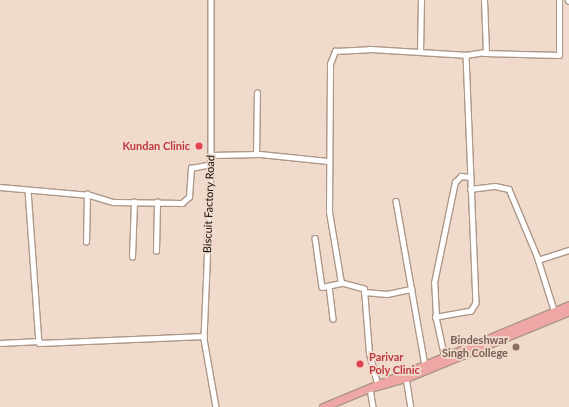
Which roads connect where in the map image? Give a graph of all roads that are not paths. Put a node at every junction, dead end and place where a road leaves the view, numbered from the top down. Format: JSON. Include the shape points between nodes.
{"nodes":[{"id":1,"x":211,"y":0,"type":"edge"},
{"id":2,"x":421,"y":0,"type":"edge"},
{"id":3,"x":484,"y":0,"type":"edge"},
{"id":4,"x":559,"y":0,"type":"edge"},
{"id":5,"x":420,"y":52,"type":"junction"},
{"id":6,"x":484,"y":53,"type":"junction"},
{"id":7,"x":466,"y":55,"type":"junction"},
{"id":8,"x":257,"y":93,"type":"dead end"},
{"id":9,"x":256,"y":154,"type":"junction"},
{"id":10,"x":211,"y":155,"type":"junction"},
{"id":11,"x":328,"y":161,"type":"junction"},
{"id":12,"x":211,"y":164,"type":"junction"},
{"id":13,"x":470,"y":177,"type":"junction"},
{"id":14,"x":0,"y":187,"type":"edge"},
{"id":15,"x":28,"y":190,"type":"junction"},
{"id":16,"x":470,"y":190,"type":"junction"},
{"id":17,"x":87,"y":194,"type":"junction"},
{"id":18,"x":396,"y":201,"type":"dead end"},
{"id":19,"x":134,"y":202,"type":"junction"},
{"id":20,"x":157,"y":202,"type":"junction"},
{"id":21,"x":315,"y":238,"type":"dead end"},
{"id":22,"x":86,"y":242,"type":"dead end"},
{"id":23,"x":569,"y":250,"type":"edge"},
{"id":24,"x":156,"y":251,"type":"dead end"},
{"id":25,"x":132,"y":257,"type":"dead end"},
{"id":26,"x":538,"y":260,"type":"junction"},
{"id":27,"x":341,"y":283,"type":"junction"},
{"id":28,"x":329,"y":286,"type":"junction"},
{"id":29,"x":411,"y":289,"type":"junction"},
{"id":30,"x":364,"y":292,"type":"junction"},
{"id":31,"x":569,"y":305,"type":"edge"},
{"id":32,"x":569,"y":311,"type":"edge"},
{"id":33,"x":555,"y":314,"type":"junction"},
{"id":34,"x":436,"y":317,"type":"junction"},
{"id":35,"x":333,"y":319,"type":"dead end"},
{"id":36,"x":204,"y":336,"type":"junction"},
{"id":37,"x":39,"y":341,"type":"junction"},
{"id":38,"x":0,"y":343,"type":"edge"},
{"id":39,"x":445,"y":359,"type":"junction"},
{"id":40,"x":425,"y":367,"type":"junction"},
{"id":41,"x":405,"y":375,"type":"junction"},
{"id":42,"x":377,"y":385,"type":"junction"},
{"id":43,"x":370,"y":388,"type":"junction"},
{"id":44,"x":216,"y":407,"type":"edge"},
{"id":45,"x":323,"y":407,"type":"edge"},
{"id":46,"x":373,"y":407,"type":"edge"},
{"id":47,"x":411,"y":407,"type":"edge"}],
"edges":[{"from":1,"to":10,"type":"street","name":"Biscuit Factory Road"},
{"from":2,"to":5,"type":"street"},
{"from":3,"to":6,"type":"street"},
{"from":4,"to":6,"type":"street","via":[[559,55]]},
{"from":5,"to":7,"type":"street"},
{"from":5,"to":11,"type":"street","via":[[363,49],[332,54]]},
{"from":6,"to":7,"type":"street"},
{"from":7,"to":13,"type":"street"},
{"from":8,"to":9,"type":"street"},
{"from":9,"to":10,"type":"street"},
{"from":9,"to":11,"type":"street"},
{"from":10,"to":12,"type":"street","name":"Biscuit Factory Road"},
{"from":11,"to":27,"type":"street","via":[[328,207]]},
{"from":12,"to":20,"type":"street","via":[[190,168],[187,201]]},
{"from":12,"to":36,"type":"street","name":"Biscuit Factory Road"},
{"from":13,"to":16,"type":"street"},
{"from":13,"to":34,"type":"street","via":[[461,176],[456,182],[434,283]]},
{"from":14,"to":15,"type":"street"},
{"from":15,"to":17,"type":"street"},
{"from":15,"to":37,"type":"street"},
{"from":16,"to":26,"type":"street","via":[[495,186],[509,189]]},
{"from":16,"to":34,"type":"street","via":[[475,308]]},
{"from":17,"to":19,"type":"street","via":[[109,201]]},
{"from":17,"to":22,"type":"street"},
{"from":18,"to":29,"type":"street"},
{"from":19,"to":20,"type":"street"},
{"from":19,"to":25,"type":"street"},
{"from":20,"to":24,"type":"street"},
{"from":21,"to":28,"type":"street","via":[[322,287]]},
{"from":23,"to":26,"type":"street"},
{"from":26,"to":33,"type":"street"},
{"from":27,"to":28,"type":"street"},
{"from":27,"to":30,"type":"street","via":[[361,286]]},
{"from":28,"to":35,"type":"street"},
{"from":29,"to":30,"type":"street","via":[[387,294]]},
{"from":29,"to":40,"type":"street"},
{"from":30,"to":42,"type":"street"},
{"from":31,"to":33,"type":"main road"},
{"from":32,"to":33,"type":"main road"},
{"from":33,"to":39,"type":"main road"},
{"from":34,"to":39,"type":"street"},
{"from":36,"to":37,"type":"street","via":[[58,344]]},
{"from":36,"to":44,"type":"street","name":"Biscuit Factory Road"},
{"from":37,"to":38,"type":"street"},
{"from":39,"to":40,"type":"main road"},
{"from":40,"to":41,"type":"main road"},
{"from":41,"to":42,"type":"main road"},
{"from":41,"to":47,"type":"street"},
{"from":42,"to":43,"type":"main road"},
{"from":43,"to":45,"type":"main road"},
{"from":43,"to":46,"type":"street"}]}
